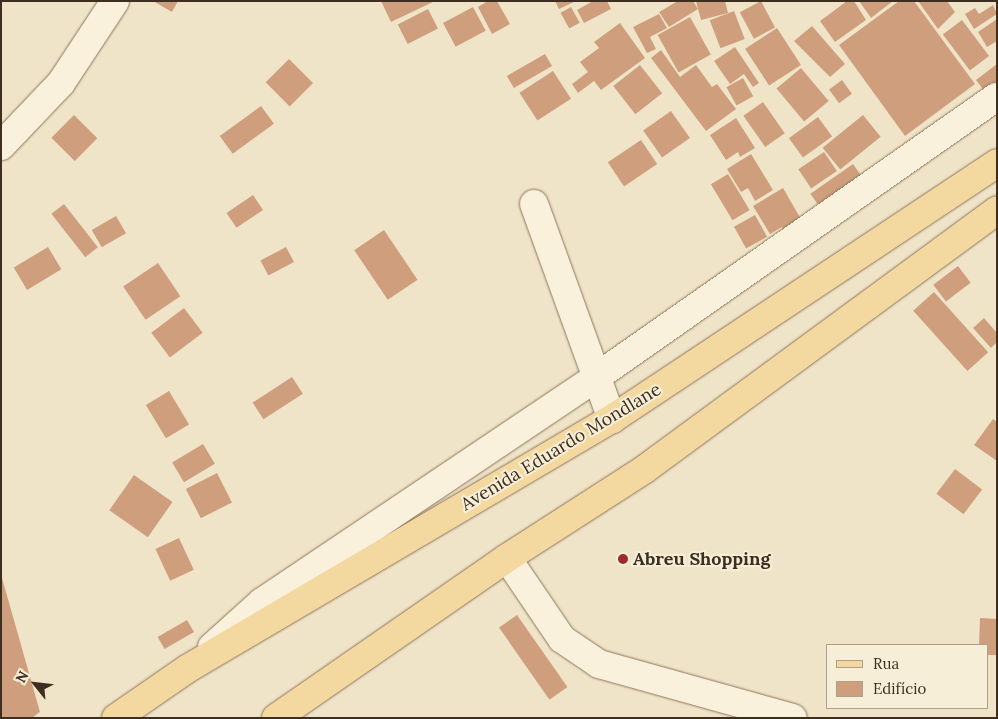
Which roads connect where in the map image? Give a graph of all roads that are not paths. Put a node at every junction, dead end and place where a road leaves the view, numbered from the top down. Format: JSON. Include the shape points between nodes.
{"nodes":[{"id":1,"x":115,"y":1,"type":"edge"},
{"id":2,"x":997,"y":97,"type":"edge"},
{"id":3,"x":1,"y":146,"type":"edge"},
{"id":4,"x":997,"y":163,"type":"edge"},
{"id":5,"x":534,"y":204,"type":"dead end"},
{"id":6,"x":997,"y":210,"type":"edge"},
{"id":7,"x":594,"y":378,"type":"junction"},
{"id":8,"x":612,"y":419,"type":"junction"},
{"id":9,"x":507,"y":558,"type":"junction"},
{"id":10,"x":186,"y":669,"type":"junction"},
{"id":11,"x":116,"y":718,"type":"edge"},
{"id":12,"x":276,"y":718,"type":"edge"},
{"id":13,"x":793,"y":718,"type":"edge"}],
"edges":[{"from":1,"to":3,"type":"street","via":[[61,83]]},
{"from":2,"to":7,"type":"street"},
{"from":4,"to":8,"type":"main road","name":"Avenida Eduardo Mondlane"},
{"from":5,"to":7,"type":"street"},
{"from":6,"to":9,"type":"main road","via":[[645,469]]},
{"from":7,"to":8,"type":"street"},
{"from":7,"to":10,"type":"street","via":[[262,602]]},
{"from":8,"to":10,"type":"main road","name":"Avenida Eduardo Mondlane"},
{"from":9,"to":12,"type":"main road"},
{"from":9,"to":13,"type":"street","via":[[562,639],[599,664]]},
{"from":10,"to":11,"type":"main road","name":"Avenida Eduardo Mondlane"}]}
